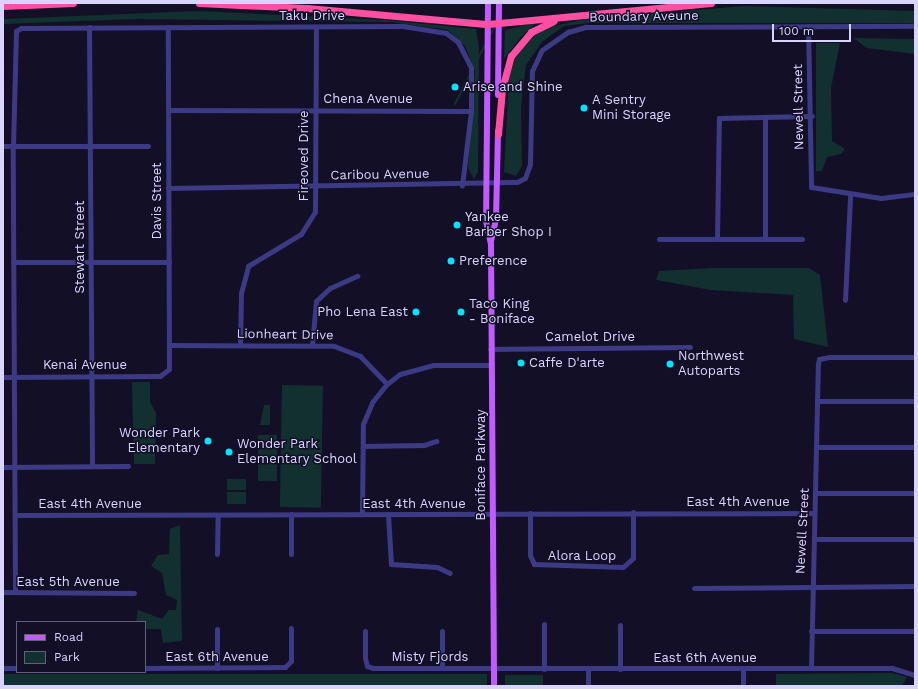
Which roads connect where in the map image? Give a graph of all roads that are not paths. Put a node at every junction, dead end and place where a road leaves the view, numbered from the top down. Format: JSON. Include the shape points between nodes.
{"nodes":[{"id":1,"x":73,"y":3,"type":"edge"},
{"id":2,"x":199,"y":3,"type":"edge"},
{"id":3,"x":488,"y":3,"type":"edge"},
{"id":4,"x":499,"y":3,"type":"edge"},
{"id":5,"x":711,"y":3,"type":"edge"},
{"id":6,"x":3,"y":6,"type":"edge"},
{"id":7,"x":597,"y":14,"type":"junction"},
{"id":8,"x":499,"y":22,"type":"junction"},
{"id":9,"x":488,"y":24,"type":"junction"},
{"id":10,"x":808,"y":26,"type":"junction"},
{"id":11,"x":915,"y":26,"type":"edge"},
{"id":12,"x":89,"y":27,"type":"junction"},
{"id":13,"x":168,"y":27,"type":"junction"},
{"id":14,"x":316,"y":27,"type":"junction"},
{"id":15,"x":169,"y":110,"type":"junction"},
{"id":16,"x":315,"y":110,"type":"junction"},
{"id":17,"x":471,"y":111,"type":"junction"},
{"id":18,"x":812,"y":116,"type":"junction"},
{"id":19,"x":765,"y":117,"type":"junction"},
{"id":20,"x":498,"y":134,"type":"junction"},
{"id":21,"x":3,"y":146,"type":"edge"},
{"id":22,"x":13,"y":146,"type":"junction"},
{"id":23,"x":148,"y":146,"type":"dead end"},
{"id":24,"x":90,"y":147,"type":"junction"},
{"id":25,"x":496,"y":184,"type":"junction"},
{"id":26,"x":462,"y":185,"type":"junction"},
{"id":27,"x":486,"y":185,"type":"junction"},
{"id":28,"x":316,"y":186,"type":"junction"},
{"id":29,"x":168,"y":188,"type":"junction"},
{"id":30,"x":915,"y":194,"type":"edge"},
{"id":31,"x":850,"y":196,"type":"junction"},
{"id":32,"x":659,"y":239,"type":"dead end"},
{"id":33,"x":718,"y":239,"type":"junction"},
{"id":34,"x":765,"y":239,"type":"junction"},
{"id":35,"x":802,"y":239,"type":"dead end"},
{"id":36,"x":491,"y":245,"type":"junction"},
{"id":37,"x":91,"y":261,"type":"junction"},
{"id":38,"x":13,"y":262,"type":"junction"},
{"id":39,"x":168,"y":262,"type":"junction"},
{"id":40,"x":357,"y":276,"type":"dead end"},
{"id":41,"x":845,"y":300,"type":"dead end"},
{"id":42,"x":312,"y":344,"type":"junction"},
{"id":43,"x":169,"y":345,"type":"junction"},
{"id":44,"x":240,"y":345,"type":"junction"},
{"id":45,"x":690,"y":347,"type":"dead end"},
{"id":46,"x":490,"y":349,"type":"junction"},
{"id":47,"x":915,"y":356,"type":"edge"},
{"id":48,"x":491,"y":365,"type":"junction"},
{"id":49,"x":166,"y":374,"type":"joint"},
{"id":50,"x":91,"y":376,"type":"junction"},
{"id":51,"x":3,"y":377,"type":"edge"},
{"id":52,"x":14,"y":377,"type":"junction"},
{"id":53,"x":387,"y":384,"type":"junction"},
{"id":54,"x":817,"y":401,"type":"junction"},
{"id":55,"x":915,"y":401,"type":"edge"},
{"id":56,"x":436,"y":441,"type":"dead end"},
{"id":57,"x":363,"y":446,"type":"junction"},
{"id":58,"x":816,"y":447,"type":"junction"},
{"id":59,"x":915,"y":447,"type":"edge"},
{"id":60,"x":92,"y":466,"type":"junction"},
{"id":61,"x":128,"y":466,"type":"dead end"},
{"id":62,"x":3,"y":468,"type":"edge"},
{"id":63,"x":14,"y":468,"type":"junction"},
{"id":64,"x":817,"y":493,"type":"junction"},
{"id":65,"x":915,"y":493,"type":"edge"},
{"id":66,"x":633,"y":512,"type":"junction"},
{"id":67,"x":530,"y":513,"type":"junction"},
{"id":68,"x":813,"y":513,"type":"junction"},
{"id":69,"x":291,"y":514,"type":"junction"},
{"id":70,"x":362,"y":514,"type":"junction"},
{"id":71,"x":388,"y":514,"type":"junction"},
{"id":72,"x":492,"y":514,"type":"junction"},
{"id":73,"x":218,"y":515,"type":"junction"},
{"id":74,"x":14,"y":516,"type":"junction"},
{"id":75,"x":915,"y":539,"type":"edge"},
{"id":76,"x":814,"y":540,"type":"junction"},
{"id":77,"x":217,"y":554,"type":"dead end"},
{"id":78,"x":291,"y":554,"type":"dead end"},
{"id":79,"x":450,"y":573,"type":"dead end"},
{"id":80,"x":812,"y":586,"type":"junction"},
{"id":81,"x":915,"y":586,"type":"edge"},
{"id":82,"x":694,"y":588,"type":"dead end"},
{"id":83,"x":3,"y":592,"type":"edge"},
{"id":84,"x":15,"y":592,"type":"junction"},
{"id":85,"x":134,"y":593,"type":"dead end"},
{"id":86,"x":544,"y":624,"type":"dead end"},
{"id":87,"x":620,"y":625,"type":"dead end"},
{"id":88,"x":291,"y":628,"type":"dead end"},
{"id":89,"x":217,"y":629,"type":"dead end"},
{"id":90,"x":915,"y":630,"type":"edge"},
{"id":91,"x":365,"y":631,"type":"dead end"},
{"id":92,"x":442,"y":631,"type":"dead end"},
{"id":93,"x":811,"y":631,"type":"junction"},
{"id":94,"x":3,"y":668,"type":"edge"},
{"id":95,"x":16,"y":668,"type":"edge"},
{"id":96,"x":146,"y":668,"type":"edge"},
{"id":97,"x":217,"y":668,"type":"junction"},
{"id":98,"x":442,"y":668,"type":"junction"},
{"id":99,"x":811,"y":668,"type":"junction"},
{"id":100,"x":494,"y":669,"type":"junction"},
{"id":101,"x":544,"y":669,"type":"junction"},
{"id":102,"x":588,"y":669,"type":"junction"},
{"id":103,"x":620,"y":669,"type":"junction"},
{"id":104,"x":743,"y":669,"type":"junction"},
{"id":105,"x":915,"y":675,"type":"edge"},
{"id":106,"x":494,"y":686,"type":"edge"},
{"id":107,"x":588,"y":686,"type":"edge"},
{"id":108,"x":743,"y":686,"type":"edge"}],
"edges":[{"from":1,"to":6,"type":"highway"},
{"from":2,"to":9,"type":"highway","via":[[307,8]]},
{"from":3,"to":9,"type":"main road","name":"Boniface Parkway"},
{"from":4,"to":8,"type":"main road","name":"Boniface Parkway"},
{"from":5,"to":7,"type":"highway"},
{"from":7,"to":8,"type":"highway"},
{"from":7,"to":20,"type":"highway","via":[[550,22],[531,32],[517,46],[506,68]]},
{"from":8,"to":9,"type":"highway"},
{"from":8,"to":20,"type":"main road","name":"Boniface Parkway"},
{"from":9,"to":27,"type":"main road","name":"Boniface Parkway"},
{"from":10,"to":11,"type":"street","name":"Boundary Aveune"},
{"from":10,"to":18,"type":"street","name":"Newell Street"},
{"from":10,"to":25,"type":"street","name":"Boundary Aveune","via":[[586,27],[562,35],[542,50],[532,70],[528,172],[522,181]]},
{"from":12,"to":13,"type":"street","name":"Taku Drive"},
{"from":12,"to":22,"type":"street","name":"Taku Drive","via":[[16,31]]},
{"from":12,"to":24,"type":"street","name":"Stewart Street"},
{"from":13,"to":14,"type":"street","name":"Taku Drive"},
{"from":13,"to":15,"type":"street","name":"Davis Street"},
{"from":14,"to":16,"type":"street","name":"Fireoved Drive"},
{"from":14,"to":17,"type":"street","name":"Taku Drive","via":[[403,26],[446,33],[458,42],[471,68]]},
{"from":15,"to":16,"type":"street","name":"Chena Avenue"},
{"from":15,"to":29,"type":"street","name":"Davis Street"},
{"from":16,"to":17,"type":"street","name":"Chena Avenue"},
{"from":16,"to":28,"type":"street","name":"Fireoved Drive"},
{"from":17,"to":26,"type":"street","name":"Taku Drive"},
{"from":18,"to":19,"type":"street"},
{"from":18,"to":31,"type":"street","name":"Newell Street","via":[[811,187]]},
{"from":19,"to":33,"type":"street","via":[[719,118]]},
{"from":19,"to":34,"type":"street"},
{"from":20,"to":25,"type":"main road","name":"Boniface Parkway"},
{"from":21,"to":22,"type":"street"},
{"from":22,"to":24,"type":"street"},
{"from":22,"to":38,"type":"street"},
{"from":23,"to":24,"type":"street"},
{"from":24,"to":37,"type":"street","name":"Stewart Street"},
{"from":25,"to":27,"type":"street","name":"Caribou Avenue"},
{"from":25,"to":36,"type":"main road","name":"Boniface Parkway"},
{"from":26,"to":27,"type":"street","name":"Caribou Avenue"},
{"from":26,"to":28,"type":"street","name":"Caribou Avenue"},
{"from":27,"to":36,"type":"main road","name":"Boniface Parkway","via":[[486,221]]},
{"from":28,"to":29,"type":"street","name":"Caribou Avenue"},
{"from":28,"to":44,"type":"street","name":"Fireoved Drive","via":[[315,212],[306,228],[248,266],[241,293]]},
{"from":29,"to":39,"type":"street","name":"Davis Street"},
{"from":30,"to":31,"type":"street","via":[[882,198]]},
{"from":31,"to":41,"type":"street"},
{"from":32,"to":33,"type":"street"},
{"from":33,"to":34,"type":"street"},
{"from":34,"to":35,"type":"street"},
{"from":36,"to":46,"type":"main road","name":"Boniface Parkway"},
{"from":37,"to":38,"type":"street"},
{"from":37,"to":39,"type":"street"},
{"from":37,"to":50,"type":"street","name":"Stewart Street"},
{"from":38,"to":52,"type":"street"},
{"from":39,"to":43,"type":"street","name":"Davis Street"},
{"from":40,"to":42,"type":"street","via":[[330,288],[316,301]]},
{"from":42,"to":44,"type":"street","name":"Lionheart Drive"},
{"from":42,"to":53,"type":"street","name":"Lionheart Drive","via":[[334,346],[360,356]]},
{"from":43,"to":44,"type":"street","name":"Lionheart Drive"},
{"from":43,"to":49,"type":"street","name":"Davis Street"},
{"from":45,"to":46,"type":"street","name":"Camelot Drive"},
{"from":46,"to":48,"type":"main road","name":"Boniface Parkway"},
{"from":47,"to":54,"type":"street","name":"Newell Street","via":[[819,359],[816,371]]},
{"from":48,"to":53,"type":"street","via":[[427,366],[400,374]]},
{"from":48,"to":72,"type":"main road","name":"Boniface Parkway"},
{"from":49,"to":50,"type":"street","name":"Kenai Avenue"},
{"from":50,"to":52,"type":"street","name":"Kenai Avenue"},
{"from":50,"to":60,"type":"street","name":"Stewart Street"},
{"from":51,"to":52,"type":"street","name":"Kenai Avenue"},
{"from":52,"to":63,"type":"street"},
{"from":53,"to":57,"type":"street","via":[[373,401],[363,424]]},
{"from":54,"to":55,"type":"street"},
{"from":54,"to":58,"type":"street","name":"Newell Street"},
{"from":56,"to":57,"type":"street","via":[[424,446]]},
{"from":57,"to":70,"type":"street"},
{"from":58,"to":59,"type":"street"},
{"from":58,"to":64,"type":"street","name":"Newell Street"},
{"from":60,"to":61,"type":"street"},
{"from":60,"to":63,"type":"street"},
{"from":62,"to":63,"type":"street"},
{"from":63,"to":74,"type":"street"},
{"from":64,"to":65,"type":"street"},
{"from":64,"to":68,"type":"street","name":"Newell Street"},
{"from":66,"to":67,"type":"street","name":"East 4th Avenue"},
{"from":66,"to":67,"type":"street","name":"Alora Loop","via":[[633,558],[623,567],[534,564],[530,555]]},
{"from":66,"to":68,"type":"street","name":"East 4th Avenue"},
{"from":67,"to":72,"type":"street","name":"East 4th Avenue"},
{"from":68,"to":76,"type":"street","name":"Newell Street"},
{"from":69,"to":70,"type":"street","name":"East 4th Avenue"},
{"from":69,"to":73,"type":"street","name":"East 4th Avenue"},
{"from":69,"to":78,"type":"street"},
{"from":70,"to":71,"type":"street","name":"East 4th Avenue"},
{"from":71,"to":72,"type":"street","name":"East 4th Avenue"},
{"from":71,"to":79,"type":"street","via":[[391,564],[437,567]]},
{"from":72,"to":100,"type":"main road","name":"Boniface Parkway"},
{"from":73,"to":74,"type":"street","name":"East 4th Avenue"},
{"from":73,"to":77,"type":"street"},
{"from":74,"to":84,"type":"street"},
{"from":75,"to":76,"type":"street"},
{"from":76,"to":80,"type":"street","name":"Newell Street"},
{"from":80,"to":81,"type":"street"},
{"from":80,"to":82,"type":"street"},
{"from":80,"to":93,"type":"street","name":"Newell Street"},
{"from":83,"to":84,"type":"street","name":"East 5th Avenue"},
{"from":84,"to":85,"type":"street","name":"East 5th Avenue"},
{"from":86,"to":101,"type":"street"},
{"from":87,"to":103,"type":"street"},
{"from":88,"to":97,"type":"street","name":"East 6th Avenue","via":[[288,666]]},
{"from":89,"to":97,"type":"street"},
{"from":90,"to":93,"type":"street"},
{"from":91,"to":98,"type":"street","name":"Misty Fjords","via":[[367,666]]},
{"from":92,"to":98,"type":"street"},
{"from":93,"to":99,"type":"street","name":"Newell Street"},
{"from":94,"to":95,"type":"street"},
{"from":96,"to":97,"type":"street","name":"East 6th Avenue"},
{"from":98,"to":100,"type":"street","name":"Misty Fjords"},
{"from":99,"to":104,"type":"street","name":"East 6th Avenue"},
{"from":99,"to":105,"type":"street","name":"East 6th Avenue","via":[[892,668]]},
{"from":100,"to":101,"type":"street","name":"East 6th Avenue"},
{"from":100,"to":106,"type":"main road","name":"Boniface Parkway"},
{"from":101,"to":102,"type":"street","name":"East 6th Avenue"},
{"from":102,"to":103,"type":"street","name":"East 6th Avenue"},
{"from":102,"to":107,"type":"street"},
{"from":103,"to":104,"type":"street","name":"East 6th Avenue"},
{"from":104,"to":108,"type":"street"}]}
